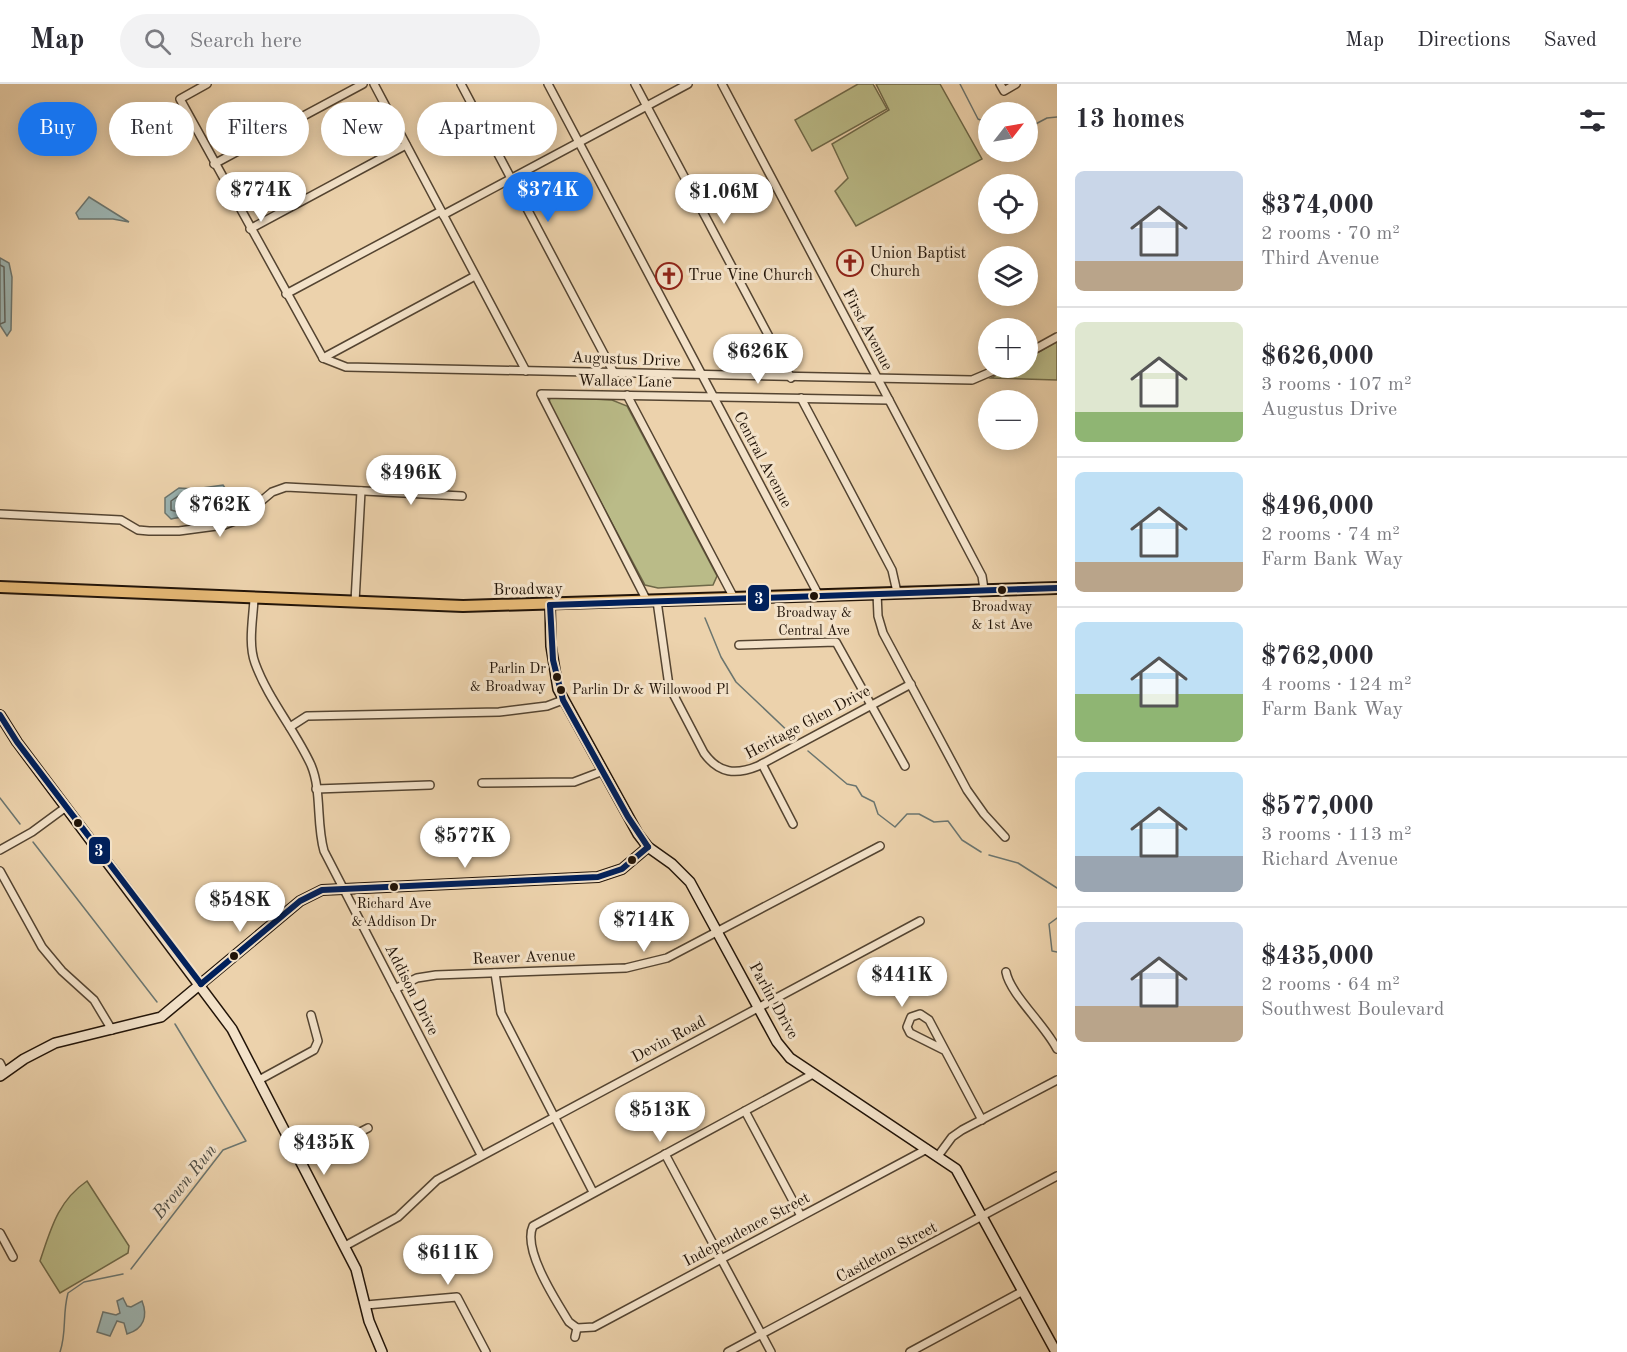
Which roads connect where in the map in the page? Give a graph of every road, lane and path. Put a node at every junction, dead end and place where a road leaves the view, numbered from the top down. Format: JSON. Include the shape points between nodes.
{"nodes":[{"id":1,"x":207,"y":84,"type":"edge"},
{"id":2,"x":363,"y":84,"type":"edge"},
{"id":3,"x":374,"y":84,"type":"edge"},
{"id":4,"x":461,"y":84,"type":"edge"},
{"id":5,"x":548,"y":84,"type":"edge"},
{"id":6,"x":635,"y":84,"type":"edge"},
{"id":7,"x":688,"y":84,"type":"edge"},
{"id":8,"x":722,"y":84,"type":"edge"},
{"id":9,"x":1000,"y":84,"type":"edge"},
{"id":10,"x":1016,"y":84,"type":"edge"},
{"id":11,"x":646,"y":106,"type":"junction"},
{"id":12,"x":579,"y":143,"type":"junction"},
{"id":13,"x":406,"y":145,"type":"junction"},
{"id":14,"x":214,"y":165,"type":"junction"},
{"id":15,"x":511,"y":179,"type":"junction"},
{"id":16,"x":442,"y":213,"type":"junction"},
{"id":17,"x":250,"y":229,"type":"junction"},
{"id":18,"x":475,"y":276,"type":"junction"},
{"id":19,"x":286,"y":294,"type":"junction"},
{"id":20,"x":1057,"y":337,"type":"edge"},
{"id":21,"x":1038,"y":347,"type":"edge"},
{"id":22,"x":323,"y":358,"type":"junction"},
{"id":23,"x":526,"y":371,"type":"junction"},
{"id":24,"x":614,"y":373,"type":"junction"},
{"id":25,"x":703,"y":376,"type":"junction"},
{"id":26,"x":978,"y":377,"type":"edge"},
{"id":27,"x":791,"y":378,"type":"junction"},
{"id":28,"x":877,"y":378,"type":"junction"},
{"id":29,"x":627,"y":395,"type":"junction"},
{"id":30,"x":714,"y":396,"type":"junction"},
{"id":31,"x":801,"y":398,"type":"junction"},
{"id":32,"x":889,"y":400,"type":"junction"},
{"id":33,"x":361,"y":491,"type":"junction"},
{"id":34,"x":462,"y":496,"type":"dead end"},
{"id":35,"x":0,"y":514,"type":"edge"},
{"id":36,"x":0,"y":587,"type":"edge"},
{"id":37,"x":1057,"y":588,"type":"edge"},
{"id":38,"x":984,"y":589,"type":"junction"},
{"id":39,"x":897,"y":592,"type":"junction"},
{"id":40,"x":877,"y":593,"type":"junction"},
{"id":41,"x":818,"y":594,"type":"junction"},
{"id":42,"x":734,"y":598,"type":"junction"},
{"id":43,"x":254,"y":599,"type":"junction"},
{"id":44,"x":652,"y":601,"type":"junction"},
{"id":45,"x":355,"y":602,"type":"junction"},
{"id":46,"x":550,"y":605,"type":"junction"},
{"id":47,"x":739,"y":645,"type":"dead end"},
{"id":48,"x":911,"y":684,"type":"junction"},
{"id":49,"x":563,"y":700,"type":"junction"},
{"id":50,"x":872,"y":705,"type":"junction"},
{"id":51,"x":0,"y":715,"type":"edge"},
{"id":52,"x":290,"y":727,"type":"junction"},
{"id":53,"x":762,"y":764,"type":"junction"},
{"id":54,"x":905,"y":766,"type":"dead end"},
{"id":55,"x":603,"y":771,"type":"junction"},
{"id":56,"x":482,"y":783,"type":"dead end"},
{"id":57,"x":430,"y":785,"type":"dead end"},
{"id":58,"x":316,"y":789,"type":"junction"},
{"id":59,"x":66,"y":807,"type":"junction"},
{"id":60,"x":793,"y":824,"type":"dead end"},
{"id":61,"x":1005,"y":837,"type":"dead end"},
{"id":62,"x":880,"y":846,"type":"dead end"},
{"id":63,"x":648,"y":847,"type":"junction"},
{"id":64,"x":0,"y":850,"type":"edge"},
{"id":65,"x":0,"y":871,"type":"edge"},
{"id":66,"x":343,"y":887,"type":"junction"},
{"id":67,"x":920,"y":921,"type":"dead end"},
{"id":68,"x":718,"y":932,"type":"junction"},
{"id":69,"x":1006,"y":972,"type":"dead end"},
{"id":70,"x":495,"y":973,"type":"junction"},
{"id":71,"x":201,"y":984,"type":"junction"},
{"id":72,"x":395,"y":989,"type":"junction"},
{"id":73,"x":758,"y":1007,"type":"junction"},
{"id":74,"x":311,"y":1015,"type":"dead end"},
{"id":75,"x":112,"y":1030,"type":"junction"},
{"id":76,"x":1057,"y":1049,"type":"edge"},
{"id":77,"x":944,"y":1050,"type":"junction"},
{"id":78,"x":0,"y":1063,"type":"edge"},
{"id":79,"x":3,"y":1074,"type":"edge"},
{"id":80,"x":813,"y":1074,"type":"junction"},
{"id":81,"x":259,"y":1080,"type":"junction"},
{"id":82,"x":1057,"y":1080,"type":"edge"},
{"id":83,"x":745,"y":1112,"type":"junction"},
{"id":84,"x":553,"y":1117,"type":"junction"},
{"id":85,"x":982,"y":1120,"type":"junction"},
{"id":86,"x":368,"y":1128,"type":"dead end"},
{"id":87,"x":927,"y":1149,"type":"junction"},
{"id":88,"x":665,"y":1154,"type":"junction"},
{"id":89,"x":481,"y":1155,"type":"junction"},
{"id":90,"x":938,"y":1156,"type":"junction"},
{"id":91,"x":302,"y":1162,"type":"junction"},
{"id":92,"x":1057,"y":1176,"type":"edge"},
{"id":93,"x":593,"y":1192,"type":"junction"},
{"id":94,"x":801,"y":1216,"type":"junction"},
{"id":95,"x":983,"y":1216,"type":"junction"},
{"id":96,"x":0,"y":1233,"type":"edge"},
{"id":97,"x":345,"y":1246,"type":"junction"},
{"id":98,"x":13,"y":1257,"type":"dead end"},
{"id":99,"x":721,"y":1259,"type":"junction"},
{"id":100,"x":1023,"y":1291,"type":"junction"},
{"id":101,"x":366,"y":1305,"type":"junction"},
{"id":102,"x":577,"y":1328,"type":"junction"},
{"id":103,"x":762,"y":1334,"type":"junction"},
{"id":104,"x":575,"y":1337,"type":"dead end"},
{"id":105,"x":382,"y":1352,"type":"edge"},
{"id":106,"x":486,"y":1352,"type":"edge"},
{"id":107,"x":728,"y":1352,"type":"edge"},
{"id":108,"x":771,"y":1352,"type":"edge"},
{"id":109,"x":910,"y":1352,"type":"edge"},
{"id":110,"x":1056,"y":1352,"type":"edge"}],
"edges":[{"from":1,"to":14,"type":"street","via":[[180,99]]},
{"from":2,"to":14,"type":"street"},
{"from":3,"to":13,"type":"street"},
{"from":4,"to":15,"type":"street"},
{"from":5,"to":12,"type":"street","name":"Central Avenue"},
{"from":6,"to":11,"type":"street"},
{"from":7,"to":11,"type":"street"},
{"from":8,"to":28,"type":"street","name":"First Avenue"},
{"from":9,"to":10,"type":"street","via":[[1004,91]]},
{"from":11,"to":12,"type":"street"},
{"from":11,"to":27,"type":"street"},
{"from":12,"to":15,"type":"street"},
{"from":12,"to":25,"type":"street","name":"Central Avenue"},
{"from":13,"to":16,"type":"street"},
{"from":13,"to":17,"type":"street"},
{"from":14,"to":17,"type":"street"},
{"from":15,"to":16,"type":"street"},
{"from":15,"to":24,"type":"street"},
{"from":16,"to":18,"type":"street"},
{"from":16,"to":19,"type":"street"},
{"from":17,"to":19,"type":"street"},
{"from":18,"to":22,"type":"street"},
{"from":18,"to":23,"type":"street"},
{"from":19,"to":22,"type":"street"},
{"from":20,"to":21,"type":"street"},
{"from":22,"to":23,"type":"street","name":"Augustus Drive","via":[[346,367]]},
{"from":23,"to":24,"type":"street","name":"Augustus Drive"},
{"from":24,"to":25,"type":"street","name":"Augustus Drive"},
{"from":25,"to":27,"type":"street","name":"Augustus Drive"},
{"from":25,"to":30,"type":"street","name":"Central Avenue"},
{"from":26,"to":28,"type":"street","name":"Augustus Drive"},
{"from":27,"to":28,"type":"street","name":"Augustus Drive"},
{"from":28,"to":32,"type":"street","name":"First Avenue"},
{"from":29,"to":30,"type":"street","name":"Wallace Lane"},
{"from":29,"to":42,"type":"street"},
{"from":29,"to":44,"type":"street","name":"Wallace Lane","via":[[541,394]]},
{"from":30,"to":31,"type":"street","name":"Wallace Lane"},
{"from":30,"to":41,"type":"street","name":"Central Avenue"},
{"from":31,"to":32,"type":"street","name":"Wallace Lane"},
{"from":31,"to":39,"type":"street","via":[[892,570]]},
{"from":32,"to":38,"type":"street","name":"First Avenue","via":[[982,576]]},
{"from":33,"to":34,"type":"street"},
{"from":33,"to":35,"type":"street","via":[[286,487],[272,492],[232,522],[179,531],[138,530],[112,519]]},
{"from":33,"to":45,"type":"street"},
{"from":36,"to":43,"type":"main road","name":"Broadway"},
{"from":37,"to":38,"type":"main road","name":"Broadway"},
{"from":38,"to":39,"type":"main road","name":"Broadway"},
{"from":39,"to":40,"type":"main road","name":"Broadway"},
{"from":40,"to":41,"type":"main road","name":"Broadway"},
{"from":40,"to":48,"type":"street","via":[[879,624]]},
{"from":41,"to":42,"type":"main road","name":"Broadway"},
{"from":42,"to":44,"type":"main road","name":"Broadway"},
{"from":43,"to":45,"type":"main road","name":"Broadway"},
{"from":43,"to":52,"type":"street","name":"Addison Drive","via":[[255,663]]},
{"from":44,"to":46,"type":"main road","name":"Broadway"},
{"from":44,"to":53,"type":"street","name":"Heritage Glen Drive","via":[[669,686],[704,753],[711,762],[734,773]]},
{"from":45,"to":46,"type":"main road","name":"Broadway"},
{"from":46,"to":49,"type":"street","name":"Parlin Drive","via":[[553,660]]},
{"from":47,"to":50,"type":"street","via":[[836,642]]},
{"from":48,"to":50,"type":"street","name":"Heritage Glen Drive"},
{"from":48,"to":61,"type":"street","via":[[974,800]]},
{"from":49,"to":52,"type":"street","via":[[499,712],[307,716]]},
{"from":49,"to":55,"type":"street","name":"Parlin Drive"},
{"from":50,"to":53,"type":"street","name":"Heritage Glen Drive"},
{"from":50,"to":54,"type":"street"},
{"from":51,"to":59,"type":"street"},
{"from":52,"to":58,"type":"street","name":"Addison Drive","via":[[310,765]]},
{"from":53,"to":60,"type":"street"},
{"from":55,"to":56,"type":"street","via":[[574,782]]},
{"from":55,"to":63,"type":"street","name":"Parlin Drive"},
{"from":57,"to":58,"type":"street"},
{"from":58,"to":66,"type":"street","name":"Addison Drive","via":[[324,851]]},
{"from":59,"to":64,"type":"street"},
{"from":59,"to":71,"type":"street"},
{"from":62,"to":68,"type":"street","name":"Reaver Avenue"},
{"from":63,"to":66,"type":"street","via":[[615,873],[586,879]]},
{"from":63,"to":68,"type":"street","name":"Parlin Drive","via":[[690,882]]},
{"from":65,"to":75,"type":"street","via":[[42,947],[62,972],[94,1000]]},
{"from":66,"to":71,"type":"street","via":[[321,890],[300,901]]},
{"from":66,"to":72,"type":"street","name":"Addison Drive"},
{"from":67,"to":73,"type":"street","name":"Devin Road"},
{"from":68,"to":70,"type":"street","name":"Reaver Avenue","via":[[648,965]]},
{"from":68,"to":73,"type":"street","name":"Parlin Drive"},
{"from":69,"to":76,"type":"street","via":[[1012,990],[1035,1015]]},
{"from":70,"to":72,"type":"street","name":"Reaver Avenue","via":[[425,976]]},
{"from":70,"to":84,"type":"street","via":[[501,1013]]},
{"from":71,"to":75,"type":"street","via":[[161,1017]]},
{"from":71,"to":81,"type":"street","via":[[232,1029]]},
{"from":72,"to":89,"type":"street","name":"Addison Drive"},
{"from":73,"to":80,"type":"street","name":"Parlin Drive","via":[[782,1050]]},
{"from":73,"to":84,"type":"street","name":"Devin Road"},
{"from":74,"to":81,"type":"street","via":[[318,1041],[314,1050]]},
{"from":75,"to":79,"type":"street","via":[[55,1043]]},
{"from":77,"to":77,"type":"street","via":[[925,1016],[910,1017],[910,1033]]},
{"from":77,"to":85,"type":"street"},
{"from":78,"to":79,"type":"street"},
{"from":80,"to":83,"type":"street"},
{"from":80,"to":87,"type":"street","name":"Parlin Drive"},
{"from":81,"to":91,"type":"street"},
{"from":82,"to":85,"type":"street"},
{"from":83,"to":88,"type":"street"},
{"from":83,"to":94,"type":"street"},
{"from":84,"to":89,"type":"street","name":"Devin Road"},
{"from":84,"to":93,"type":"street"},
{"from":85,"to":90,"type":"street","via":[[952,1137]]},
{"from":86,"to":91,"type":"street"},
{"from":87,"to":90,"type":"street","name":"Parlin Drive"},
{"from":87,"to":94,"type":"street","name":"Independence Street"},
{"from":88,"to":93,"type":"street"},
{"from":88,"to":99,"type":"street"},
{"from":89,"to":97,"type":"street","name":"Devin Road","via":[[431,1184],[398,1217]]},
{"from":90,"to":95,"type":"street","name":"Parlin Drive","via":[[961,1175]]},
{"from":91,"to":97,"type":"street"},
{"from":92,"to":95,"type":"street","name":"Castleton Street"},
{"from":93,"to":102,"type":"street","via":[[540,1221],[529,1234],[532,1252],[569,1322]]},
{"from":94,"to":99,"type":"street","name":"Independence Street"},
{"from":95,"to":100,"type":"street","name":"Parlin Drive"},
{"from":95,"to":103,"type":"street","name":"Castleton Street"},
{"from":96,"to":98,"type":"street"},
{"from":97,"to":101,"type":"street","via":[[360,1279]]},
{"from":99,"to":102,"type":"street","name":"Independence Street","via":[[594,1327]]},
{"from":99,"to":103,"type":"street"},
{"from":100,"to":109,"type":"street"},
{"from":100,"to":110,"type":"street","name":"Parlin Drive"},
{"from":101,"to":105,"type":"street","via":[[372,1332]]},
{"from":101,"to":106,"type":"street","via":[[457,1297]]},
{"from":102,"to":104,"type":"street"},
{"from":103,"to":107,"type":"street","name":"Castleton Street"},
{"from":103,"to":108,"type":"street"}]}
